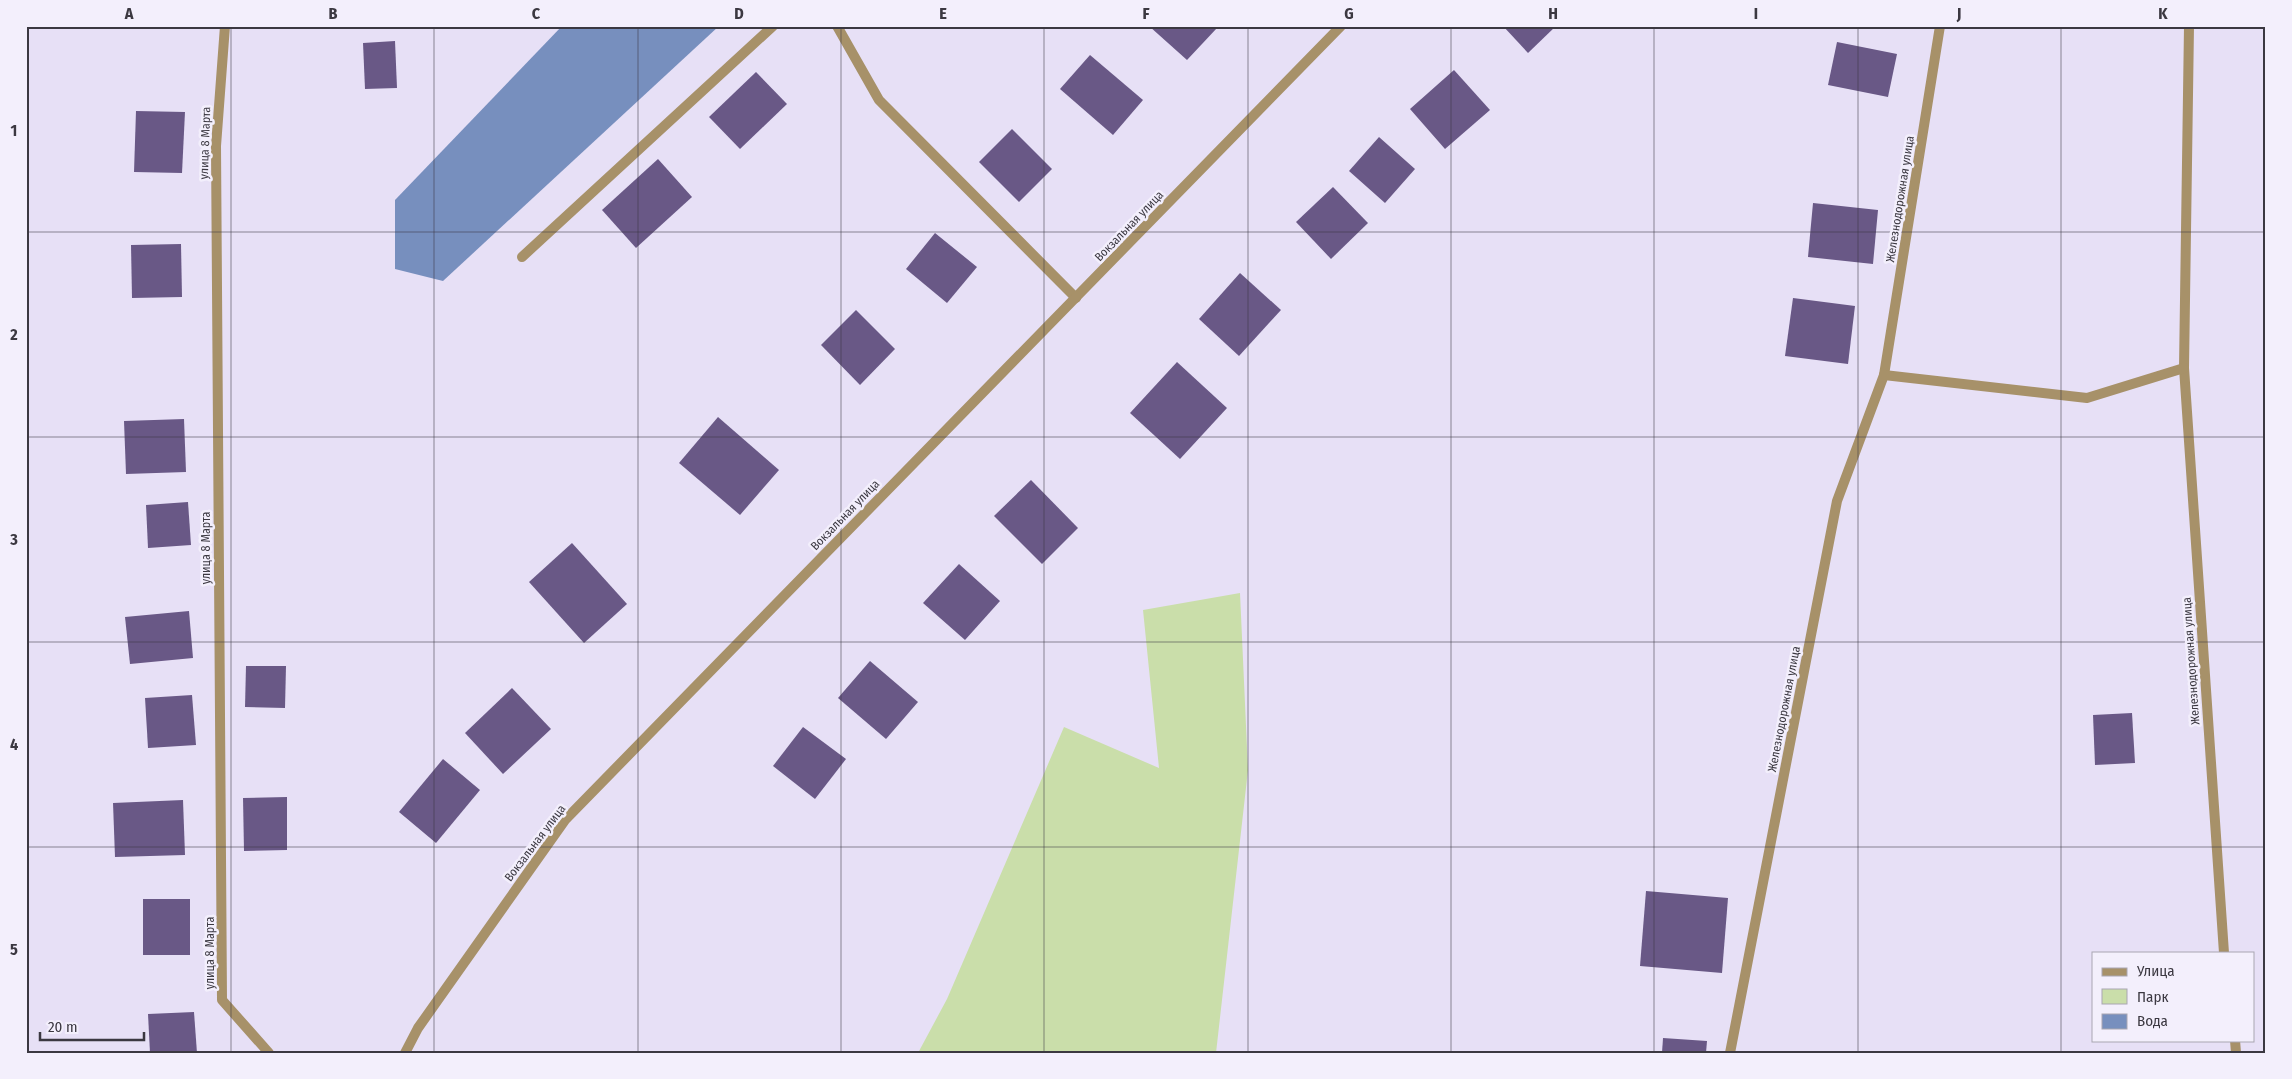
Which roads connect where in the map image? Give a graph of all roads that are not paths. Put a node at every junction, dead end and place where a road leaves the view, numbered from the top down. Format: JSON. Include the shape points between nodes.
{"nodes":[{"id":1,"x":225,"y":26,"type":"edge"},
{"id":2,"x":773,"y":26,"type":"edge"},
{"id":3,"x":837,"y":26,"type":"edge"},
{"id":4,"x":1342,"y":26,"type":"edge"},
{"id":5,"x":1940,"y":26,"type":"edge"},
{"id":6,"x":2189,"y":26,"type":"edge"},
{"id":7,"x":522,"y":257,"type":"dead end"},
{"id":8,"x":1076,"y":298,"type":"junction"},
{"id":9,"x":2184,"y":368,"type":"junction"},
{"id":10,"x":1884,"y":375,"type":"junction"},
{"id":11,"x":2224,"y":952,"type":"edge"},
{"id":12,"x":269,"y":1053,"type":"edge"},
{"id":13,"x":405,"y":1053,"type":"edge"},
{"id":14,"x":1730,"y":1053,"type":"edge"}],
"edges":[{"from":1,"to":12,"type":"street","name":"улица 8 Марта","via":[[216,146],[222,1000]]},
{"from":2,"to":7,"type":"street"},
{"from":3,"to":8,"type":"street","via":[[879,100]]},
{"from":4,"to":8,"type":"street","name":"Вокзальная улица"},
{"from":5,"to":10,"type":"street","name":"Железнодорожная улица"},
{"from":6,"to":9,"type":"street","name":"Железнодорожная улица"},
{"from":8,"to":13,"type":"street","name":"Вокзальная улица","via":[[565,820],[418,1028]]},
{"from":9,"to":10,"type":"street","via":[[2087,398]]},
{"from":9,"to":11,"type":"street","name":"Железнодорожная улица"},
{"from":10,"to":14,"type":"street","name":"Железнодорожная улица","via":[[1837,502]]}]}
